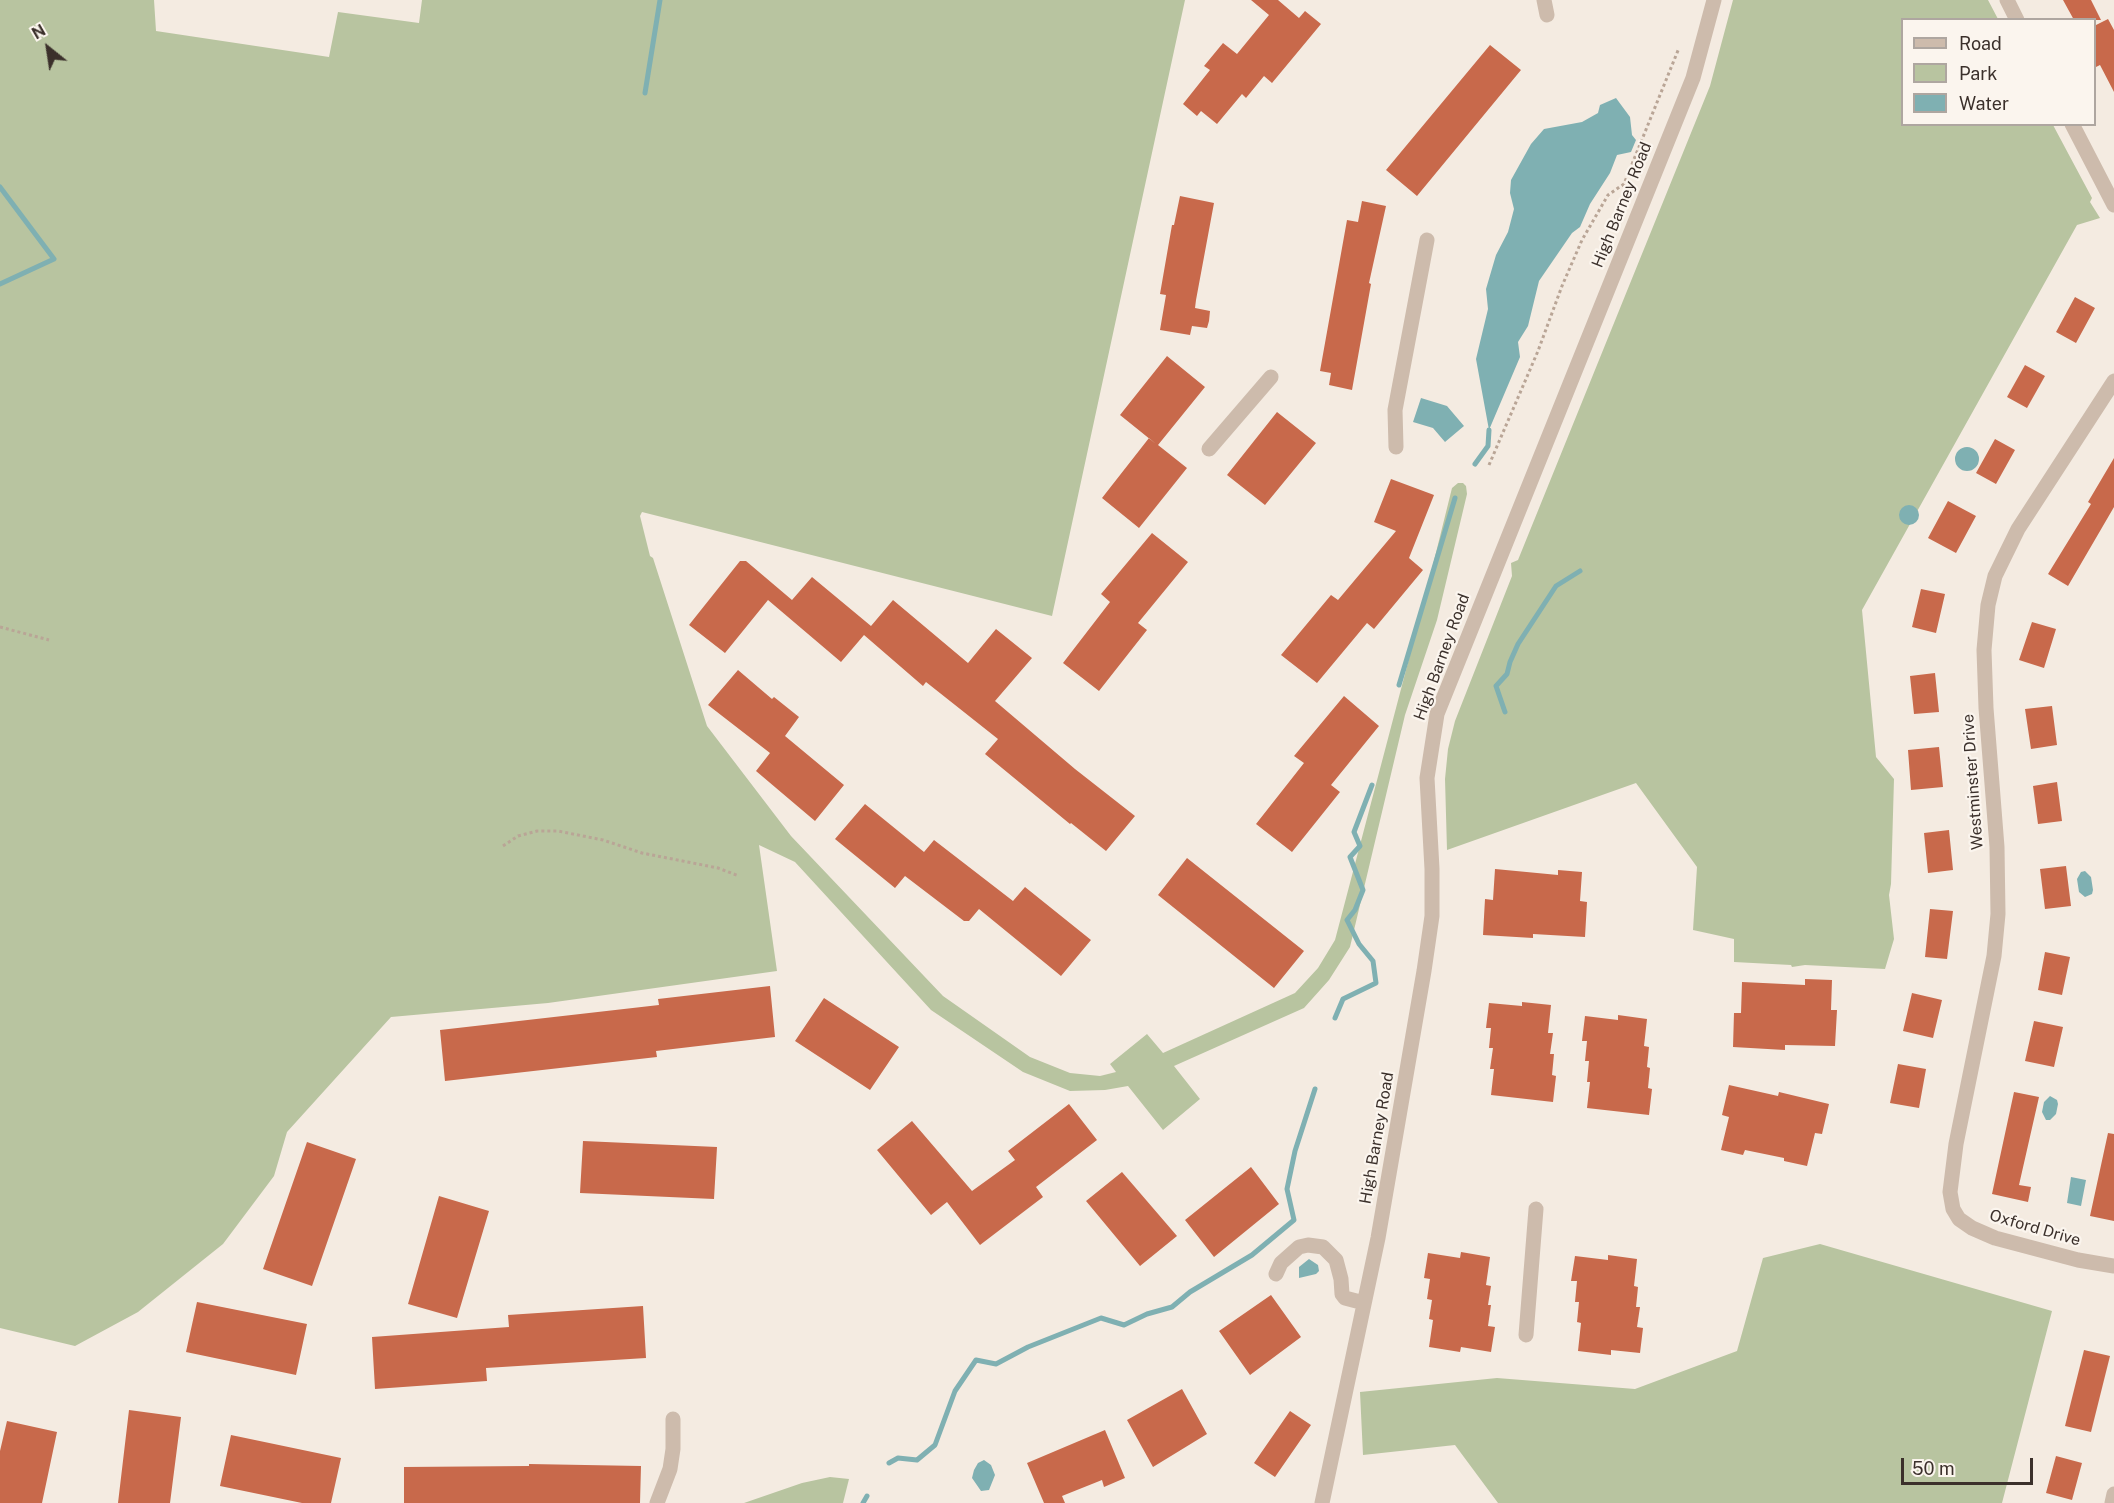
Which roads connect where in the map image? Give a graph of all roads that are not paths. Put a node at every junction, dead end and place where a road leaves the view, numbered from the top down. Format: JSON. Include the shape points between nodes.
{"nodes":[{"id":1,"x":1714,"y":0,"type":"edge"},
{"id":2,"x":2007,"y":0,"type":"edge"},
{"id":3,"x":2016,"y":18,"type":"edge"},
{"id":4,"x":2073,"y":126,"type":"edge"},
{"id":5,"x":2114,"y":205,"type":"edge"},
{"id":6,"x":1426,"y":240,"type":"dead end"},
{"id":7,"x":1271,"y":377,"type":"dead end"},
{"id":8,"x":2114,"y":381,"type":"edge"},
{"id":9,"x":1396,"y":447,"type":"dead end"},
{"id":10,"x":1209,"y":449,"type":"dead end"},
{"id":11,"x":1536,"y":1209,"type":"dead end"},
{"id":12,"x":1953,"y":1209,"type":"joint"},
{"id":13,"x":2114,"y":1266,"type":"edge"},
{"id":14,"x":1276,"y":1275,"type":"dead end"},
{"id":15,"x":1364,"y":1304,"type":"junction"},
{"id":16,"x":1526,"y":1335,"type":"dead end"},
{"id":17,"x":673,"y":1419,"type":"dead end"},
{"id":18,"x":2114,"y":1494,"type":"edge"},
{"id":19,"x":657,"y":1503,"type":"edge"},
{"id":20,"x":1322,"y":1503,"type":"edge"},
{"id":21,"x":2112,"y":1503,"type":"edge"}],
"edges":[{"from":1,"to":15,"type":"street","name":"High Barney Road","via":[[1693,78],[1437,714],[1427,778],[1432,916]]},
{"from":2,"to":3,"type":"street"},
{"from":4,"to":5,"type":"street"},
{"from":6,"to":9,"type":"street","via":[[1395,410]]},
{"from":7,"to":10,"type":"street"},
{"from":8,"to":12,"type":"street","name":"Westminster Drive","via":[[2005,552],[1988,605],[1984,650],[1998,914],[1994,956],[1956,1144],[1950,1192]]},
{"from":11,"to":16,"type":"street"},
{"from":12,"to":13,"type":"street","name":"Oxford Drive","via":[[1972,1228],[1995,1238]]},
{"from":14,"to":15,"type":"street","via":[[1281,1263],[1299,1247],[1323,1247],[1336,1260],[1342,1294]]},
{"from":15,"to":20,"type":"street","name":"High Barney Road"},
{"from":17,"to":19,"type":"street","via":[[670,1469]]},
{"from":18,"to":21,"type":"street"}]}
